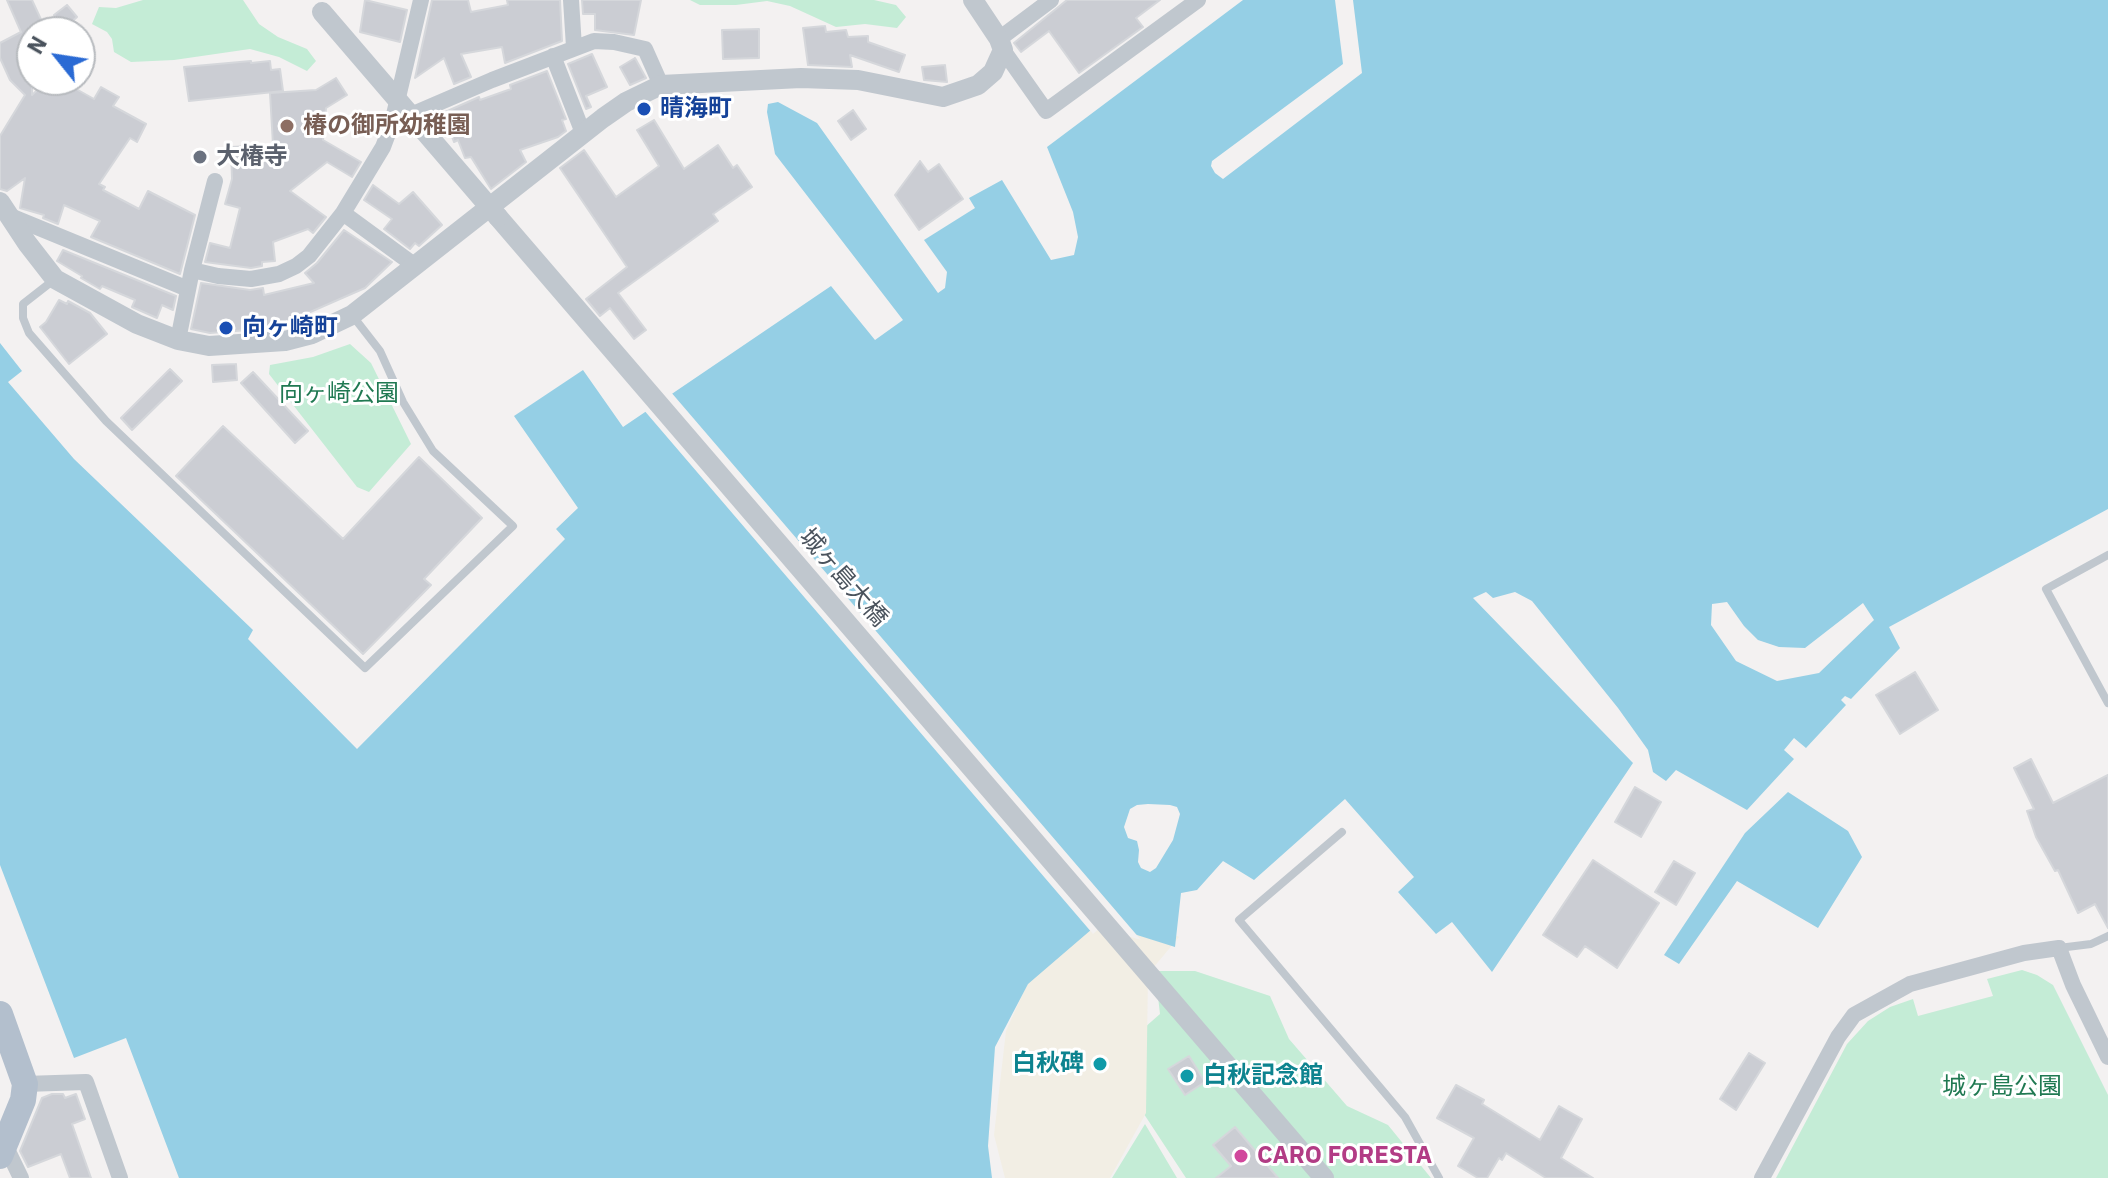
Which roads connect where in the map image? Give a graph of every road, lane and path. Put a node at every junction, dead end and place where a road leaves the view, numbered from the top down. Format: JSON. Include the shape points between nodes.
{"nodes":[{"id":1,"x":421,"y":0,"type":"edge"},
{"id":2,"x":571,"y":0,"type":"edge"},
{"id":3,"x":973,"y":0,"type":"edge"},
{"id":4,"x":1051,"y":0,"type":"edge"},
{"id":5,"x":1198,"y":0,"type":"edge"},
{"id":6,"x":317,"y":6,"type":"edge"},
{"id":7,"x":1001,"y":44,"type":"junction"},
{"id":8,"x":574,"y":47,"type":"junction"},
{"id":9,"x":553,"y":56,"type":"junction"},
{"id":10,"x":661,"y":85,"type":"junction"},
{"id":11,"x":392,"y":123,"type":"junction"},
{"id":12,"x":583,"y":133,"type":"junction"},
{"id":13,"x":215,"y":181,"type":"dead end"},
{"id":14,"x":5,"y":209,"type":"edge"},
{"id":15,"x":343,"y":213,"type":"junction"},
{"id":16,"x":414,"y":265,"type":"junction"},
{"id":17,"x":192,"y":270,"type":"junction"},
{"id":18,"x":55,"y":279,"type":"junction"},
{"id":19,"x":188,"y":289,"type":"junction"},
{"id":20,"x":352,"y":315,"type":"junction"},
{"id":21,"x":178,"y":340,"type":"junction"},
{"id":22,"x":2108,"y":555,"type":"edge"},
{"id":23,"x":2108,"y":703,"type":"edge"},
{"id":24,"x":1342,"y":832,"type":"dead end"},
{"id":25,"x":2108,"y":936,"type":"edge"},
{"id":26,"x":2059,"y":948,"type":"junction"},
{"id":27,"x":0,"y":1014,"type":"edge"},
{"id":28,"x":8,"y":1056,"type":"edge"},
{"id":29,"x":2108,"y":1057,"type":"edge"},
{"id":30,"x":25,"y":1084,"type":"junction"},
{"id":31,"x":2,"y":1150,"type":"edge"},
{"id":32,"x":21,"y":1178,"type":"edge"},
{"id":33,"x":120,"y":1178,"type":"edge"},
{"id":34,"x":1324,"y":1178,"type":"edge"},
{"id":35,"x":1439,"y":1178,"type":"edge"},
{"id":36,"x":1762,"y":1178,"type":"edge"}],
"edges":[{"from":1,"to":11,"type":"street"},
{"from":2,"to":8,"type":"street"},
{"from":3,"to":7,"type":"street"},
{"from":4,"to":7,"type":"street"},
{"from":5,"to":7,"type":"street","via":[[1046,111]]},
{"from":6,"to":34,"type":"street","name":"城ヶ島大橋","bridge":true},
{"from":7,"to":10,"type":"street","via":[[993,72],[978,85],[943,97],[858,80]]},
{"from":8,"to":9,"type":"street"},
{"from":8,"to":10,"type":"street","via":[[594,41],[645,49]]},
{"from":9,"to":11,"type":"street"},
{"from":9,"to":12,"type":"street"},
{"from":10,"to":12,"type":"street"},
{"from":11,"to":15,"type":"street"},
{"from":12,"to":16,"type":"street"},
{"from":13,"to":17,"type":"street"},
{"from":14,"to":18,"type":"street"},
{"from":14,"to":19,"type":"street"},
{"from":15,"to":16,"type":"street"},
{"from":15,"to":17,"type":"street","via":[[309,256],[279,274],[251,279]]},
{"from":16,"to":20,"type":"street"},
{"from":17,"to":19,"type":"street"},
{"from":18,"to":20,"type":"lane","via":[[23,304],[29,333],[106,421],[365,668],[513,526],[433,451],[380,351]]},
{"from":18,"to":21,"type":"street"},
{"from":19,"to":21,"type":"street"},
{"from":20,"to":21,"type":"street","via":[[285,341],[209,346]]},
{"from":22,"to":23,"type":"lane","via":[[2046,589]]},
{"from":24,"to":35,"type":"lane","via":[[1239,920],[1405,1117]]},
{"from":25,"to":26,"type":"lane"},
{"from":26,"to":29,"type":"street"},
{"from":26,"to":36,"type":"street","via":[[1910,984],[1854,1015]]},
{"from":27,"to":28,"type":"main road"},
{"from":28,"to":30,"type":"main road"},
{"from":30,"to":31,"type":"main road"},
{"from":30,"to":33,"type":"street","via":[[86,1082]]},
{"from":31,"to":32,"type":"street"}]}
